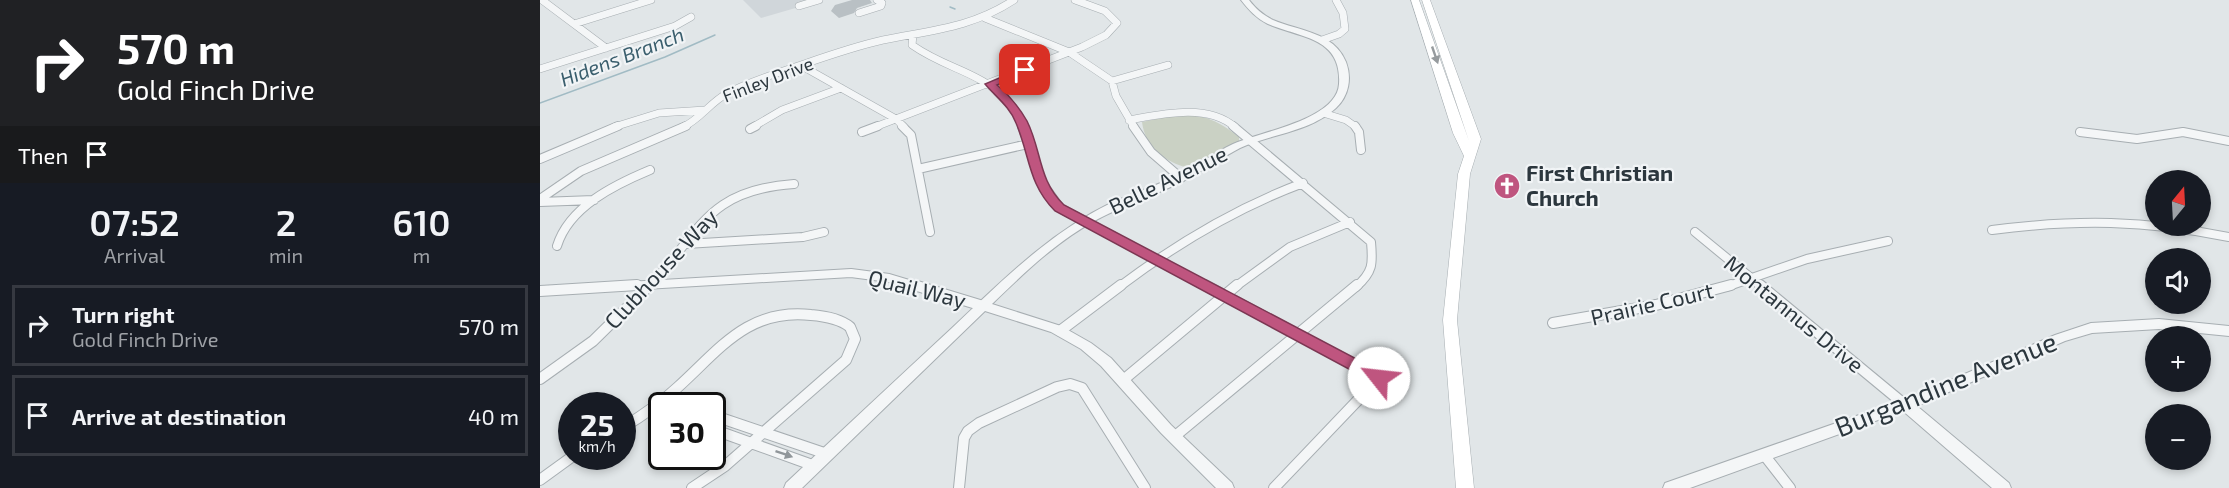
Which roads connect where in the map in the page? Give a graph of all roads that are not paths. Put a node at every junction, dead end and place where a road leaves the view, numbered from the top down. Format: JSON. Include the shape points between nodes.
{"nodes":[{"id":1,"x":542,"y":0,"type":"edge"},
{"id":2,"x":651,"y":0,"type":"edge"},
{"id":3,"x":819,"y":0,"type":"edge"},
{"id":4,"x":877,"y":0,"type":"edge"},
{"id":5,"x":1014,"y":0,"type":"edge"},
{"id":6,"x":1075,"y":0,"type":"edge"},
{"id":7,"x":1245,"y":0,"type":"edge"},
{"id":8,"x":1336,"y":0,"type":"edge"},
{"id":9,"x":1415,"y":0,"type":"edge"},
{"id":10,"x":1426,"y":0,"type":"edge"},
{"id":11,"x":799,"y":6,"type":"dead end"},
{"id":12,"x":859,"y":13,"type":"dead end"},
{"id":13,"x":691,"y":17,"type":"dead end"},
{"id":14,"x":985,"y":18,"type":"junction"},
{"id":15,"x":574,"y":24,"type":"junction"},
{"id":16,"x":913,"y":35,"type":"junction"},
{"id":17,"x":1322,"y":40,"type":"junction"},
{"id":18,"x":606,"y":48,"type":"junction"},
{"id":19,"x":1069,"y":52,"type":"junction"},
{"id":20,"x":1168,"y":65,"type":"dead end"},
{"id":21,"x":801,"y":66,"type":"junction"},
{"id":22,"x":540,"y":69,"type":"edge"},
{"id":23,"x":1112,"y":81,"type":"junction"},
{"id":24,"x":990,"y":84,"type":"junction"},
{"id":25,"x":840,"y":88,"type":"junction"},
{"id":26,"x":705,"y":110,"type":"junction"},
{"id":27,"x":1323,"y":113,"type":"junction"},
{"id":28,"x":896,"y":119,"type":"junction"},
{"id":29,"x":1129,"y":120,"type":"junction"},
{"id":30,"x":750,"y":129,"type":"dead end"},
{"id":31,"x":862,"y":132,"type":"dead end"},
{"id":32,"x":2080,"y":132,"type":"dead end"},
{"id":33,"x":1252,"y":141,"type":"junction"},
{"id":34,"x":2229,"y":141,"type":"edge"},
{"id":35,"x":1028,"y":144,"type":"junction"},
{"id":36,"x":1361,"y":150,"type":"dead end"},
{"id":37,"x":1469,"y":155,"type":"junction"},
{"id":38,"x":540,"y":159,"type":"edge"},
{"id":39,"x":918,"y":169,"type":"junction"},
{"id":40,"x":650,"y":170,"type":"dead end"},
{"id":41,"x":1181,"y":178,"type":"junction"},
{"id":42,"x":1303,"y":183,"type":"junction"},
{"id":43,"x":794,"y":184,"type":"dead end"},
{"id":44,"x":540,"y":200,"type":"edge"},
{"id":45,"x":594,"y":200,"type":"junction"},
{"id":46,"x":1084,"y":222,"type":"junction"},
{"id":47,"x":1350,"y":222,"type":"junction"},
{"id":48,"x":1992,"y":230,"type":"dead end"},
{"id":49,"x":824,"y":232,"type":"dead end"},
{"id":50,"x":930,"y":232,"type":"dead end"},
{"id":51,"x":1695,"y":232,"type":"dead end"},
{"id":52,"x":2229,"y":237,"type":"edge"},
{"id":53,"x":1888,"y":241,"type":"dead end"},
{"id":54,"x":686,"y":244,"type":"junction"},
{"id":55,"x":557,"y":246,"type":"dead end"},
{"id":56,"x":1156,"y":260,"type":"junction"},
{"id":57,"x":1749,"y":277,"type":"junction"},
{"id":58,"x":652,"y":284,"type":"junction"},
{"id":59,"x":540,"y":291,"type":"edge"},
{"id":60,"x":1224,"y":295,"type":"junction"},
{"id":61,"x":984,"y":306,"type":"junction"},
{"id":62,"x":1553,"y":323,"type":"dead end"},
{"id":63,"x":1060,"y":331,"type":"junction"},
{"id":64,"x":2229,"y":331,"type":"edge"},
{"id":65,"x":1300,"y":335,"type":"junction"},
{"id":66,"x":1379,"y":378,"type":"junction"},
{"id":67,"x":1404,"y":378,"type":"dead end"},
{"id":68,"x":540,"y":379,"type":"edge"},
{"id":69,"x":1122,"y":381,"type":"junction"},
{"id":70,"x":672,"y":392,"type":"edge"},
{"id":71,"x":1904,"y":404,"type":"junction"},
{"id":72,"x":726,"y":420,"type":"edge"},
{"id":73,"x":764,"y":433,"type":"junction"},
{"id":74,"x":726,"y":434,"type":"edge"},
{"id":75,"x":1174,"y":437,"type":"junction"},
{"id":76,"x":752,"y":443,"type":"junction"},
{"id":77,"x":827,"y":454,"type":"junction"},
{"id":78,"x":1765,"y":456,"type":"junction"},
{"id":79,"x":815,"y":466,"type":"junction"},
{"id":80,"x":558,"y":467,"type":"edge"},
{"id":81,"x":540,"y":480,"type":"edge"},
{"id":82,"x":692,"y":488,"type":"edge"},
{"id":83,"x":792,"y":488,"type":"edge"},
{"id":84,"x":958,"y":488,"type":"edge"},
{"id":85,"x":1145,"y":488,"type":"edge"},
{"id":86,"x":1226,"y":488,"type":"edge"},
{"id":87,"x":1274,"y":488,"type":"edge"},
{"id":88,"x":1465,"y":488,"type":"edge"},
{"id":89,"x":1671,"y":488,"type":"edge"},
{"id":90,"x":1790,"y":488,"type":"edge"},
{"id":91,"x":2003,"y":488,"type":"edge"}],
"edges":[{"from":1,"to":15,"type":"street"},
{"from":2,"to":15,"type":"street"},
{"from":3,"to":11,"type":"street"},
{"from":4,"to":12,"type":"street","via":[[881,6]]},
{"from":5,"to":14,"type":"street","name":"Finley Drive"},
{"from":6,"to":19,"type":"street","via":[[1107,12],[1118,23],[1111,32]]},
{"from":7,"to":17,"type":"street","via":[[1264,18]]},
{"from":8,"to":17,"type":"street","via":[[1345,29]]},
{"from":9,"to":37,"type":"main road","one_way":true},
{"from":10,"to":37,"type":"main road","via":[[1475,139]]},
{"from":13,"to":18,"type":"street"},
{"from":14,"to":16,"type":"street","name":"Finley Drive"},
{"from":14,"to":19,"type":"street"},
{"from":15,"to":18,"type":"street"},
{"from":16,"to":21,"type":"street","name":"Finley Drive","via":[[880,41]]},
{"from":16,"to":24,"type":"street","via":[[912,45],[922,53]]},
{"from":17,"to":27,"type":"street","name":"Belle Avenue","via":[[1339,58],[1344,83],[1340,96]]},
{"from":18,"to":22,"type":"street"},
{"from":19,"to":23,"type":"street"},
{"from":19,"to":24,"type":"street"},
{"from":20,"to":23,"type":"street"},
{"from":21,"to":25,"type":"street"},
{"from":21,"to":26,"type":"street","name":"Finley Drive","via":[[728,93]]},
{"from":23,"to":29,"type":"street","via":[[1113,93]]},
{"from":24,"to":28,"type":"street"},
{"from":24,"to":35,"type":"street","via":[[1022,122]]},
{"from":25,"to":28,"type":"street"},
{"from":25,"to":30,"type":"street","via":[[782,110]]},
{"from":26,"to":38,"type":"street","via":[[659,113],[626,122]]},
{"from":26,"to":44,"type":"street","name":"Finley Drive","via":[[690,124],[581,171]]},
{"from":27,"to":33,"type":"street","name":"Belle Avenue"},
{"from":27,"to":36,"type":"street","via":[[1357,126]]},
{"from":28,"to":31,"type":"street"},
{"from":28,"to":39,"type":"street","via":[[911,135]]},
{"from":29,"to":33,"type":"street","via":[[1183,112],[1209,114],[1230,123]]},
{"from":29,"to":41,"type":"street","via":[[1152,156]]},
{"from":32,"to":34,"type":"street","via":[[2137,138],[2183,132]]},
{"from":33,"to":41,"type":"street","name":"Belle Avenue"},
{"from":33,"to":42,"type":"street"},
{"from":35,"to":39,"type":"street"},
{"from":35,"to":46,"type":"street","via":[[1049,198]]},
{"from":37,"to":88,"type":"main road","via":[[1452,285],[1451,350]]},
{"from":39,"to":50,"type":"street"},
{"from":40,"to":45,"type":"street","via":[[615,185]]},
{"from":41,"to":46,"type":"street","name":"Belle Avenue"},
{"from":42,"to":47,"type":"street"},
{"from":42,"to":56,"type":"street","via":[[1256,201]]},
{"from":43,"to":54,"type":"street","name":"Clubhouse Way","via":[[754,191],[723,204]]},
{"from":44,"to":45,"type":"street"},
{"from":45,"to":55,"type":"street","via":[[564,228]]},
{"from":46,"to":56,"type":"street"},
{"from":46,"to":61,"type":"street","name":"Belle Avenue","via":[[1037,255]]},
{"from":47,"to":60,"type":"street","via":[[1290,247]]},
{"from":47,"to":65,"type":"street","via":[[1371,242],[1373,262],[1367,277]]},
{"from":48,"to":52,"type":"street","via":[[2103,221],[2176,227]]},
{"from":49,"to":54,"type":"street","via":[[803,237]]},
{"from":51,"to":57,"type":"street","name":"Montannus Drive"},
{"from":53,"to":57,"type":"street","name":"Prairie Court","via":[[1842,248]]},
{"from":54,"to":58,"type":"street","name":"Clubhouse Way"},
{"from":56,"to":60,"type":"street"},
{"from":56,"to":63,"type":"street"},
{"from":57,"to":62,"type":"street","name":"Prairie Court","via":[[1728,287],[1605,317]]},
{"from":57,"to":71,"type":"street","name":"Montannus Drive"},
{"from":58,"to":59,"type":"street","name":"Quail Way"},
{"from":58,"to":61,"type":"street","name":"Quail Way","via":[[851,273],[889,278]]},
{"from":58,"to":68,"type":"street","name":"Clubhouse Way","via":[[593,340]]},
{"from":60,"to":65,"type":"street"},
{"from":60,"to":69,"type":"street"},
{"from":61,"to":63,"type":"street","name":"Quail Way"},
{"from":61,"to":77,"type":"street","name":"Belle Avenue"},
{"from":63,"to":69,"type":"street","name":"Quail Way","via":[[1100,357]]},
{"from":64,"to":71,"type":"street","name":"Burgandine Avenue","via":[[2159,324],[2091,328]]},
{"from":65,"to":66,"type":"street"},
{"from":65,"to":75,"type":"street"},
{"from":66,"to":67,"type":"street"},
{"from":66,"to":87,"type":"street"},
{"from":69,"to":75,"type":"street","name":"Quail Way"},
{"from":70,"to":73,"type":"street","via":[[726,339],[759,320],[791,313],[845,322],[855,338],[846,360]]},
{"from":71,"to":78,"type":"street","name":"Burgandine Avenue"},
{"from":71,"to":91,"type":"street","name":"Montannus Drive"},
{"from":72,"to":73,"type":"street"},
{"from":73,"to":76,"type":"street"},
{"from":73,"to":77,"type":"street"},
{"from":74,"to":76,"type":"street"},
{"from":75,"to":86,"type":"street","name":"Quail Way"},
{"from":76,"to":79,"type":"street","one_way":true},
{"from":76,"to":82,"type":"street"},
{"from":77,"to":79,"type":"street","name":"Belle Avenue"},
{"from":78,"to":89,"type":"street","name":"Burgandine Avenue"},
{"from":78,"to":90,"type":"street"},
{"from":79,"to":83,"type":"street","name":"Belle Avenue"},
{"from":80,"to":81,"type":"street"},
{"from":84,"to":85,"type":"street","via":[[964,438],[973,427],[1070,384],[1083,391]]}]}
